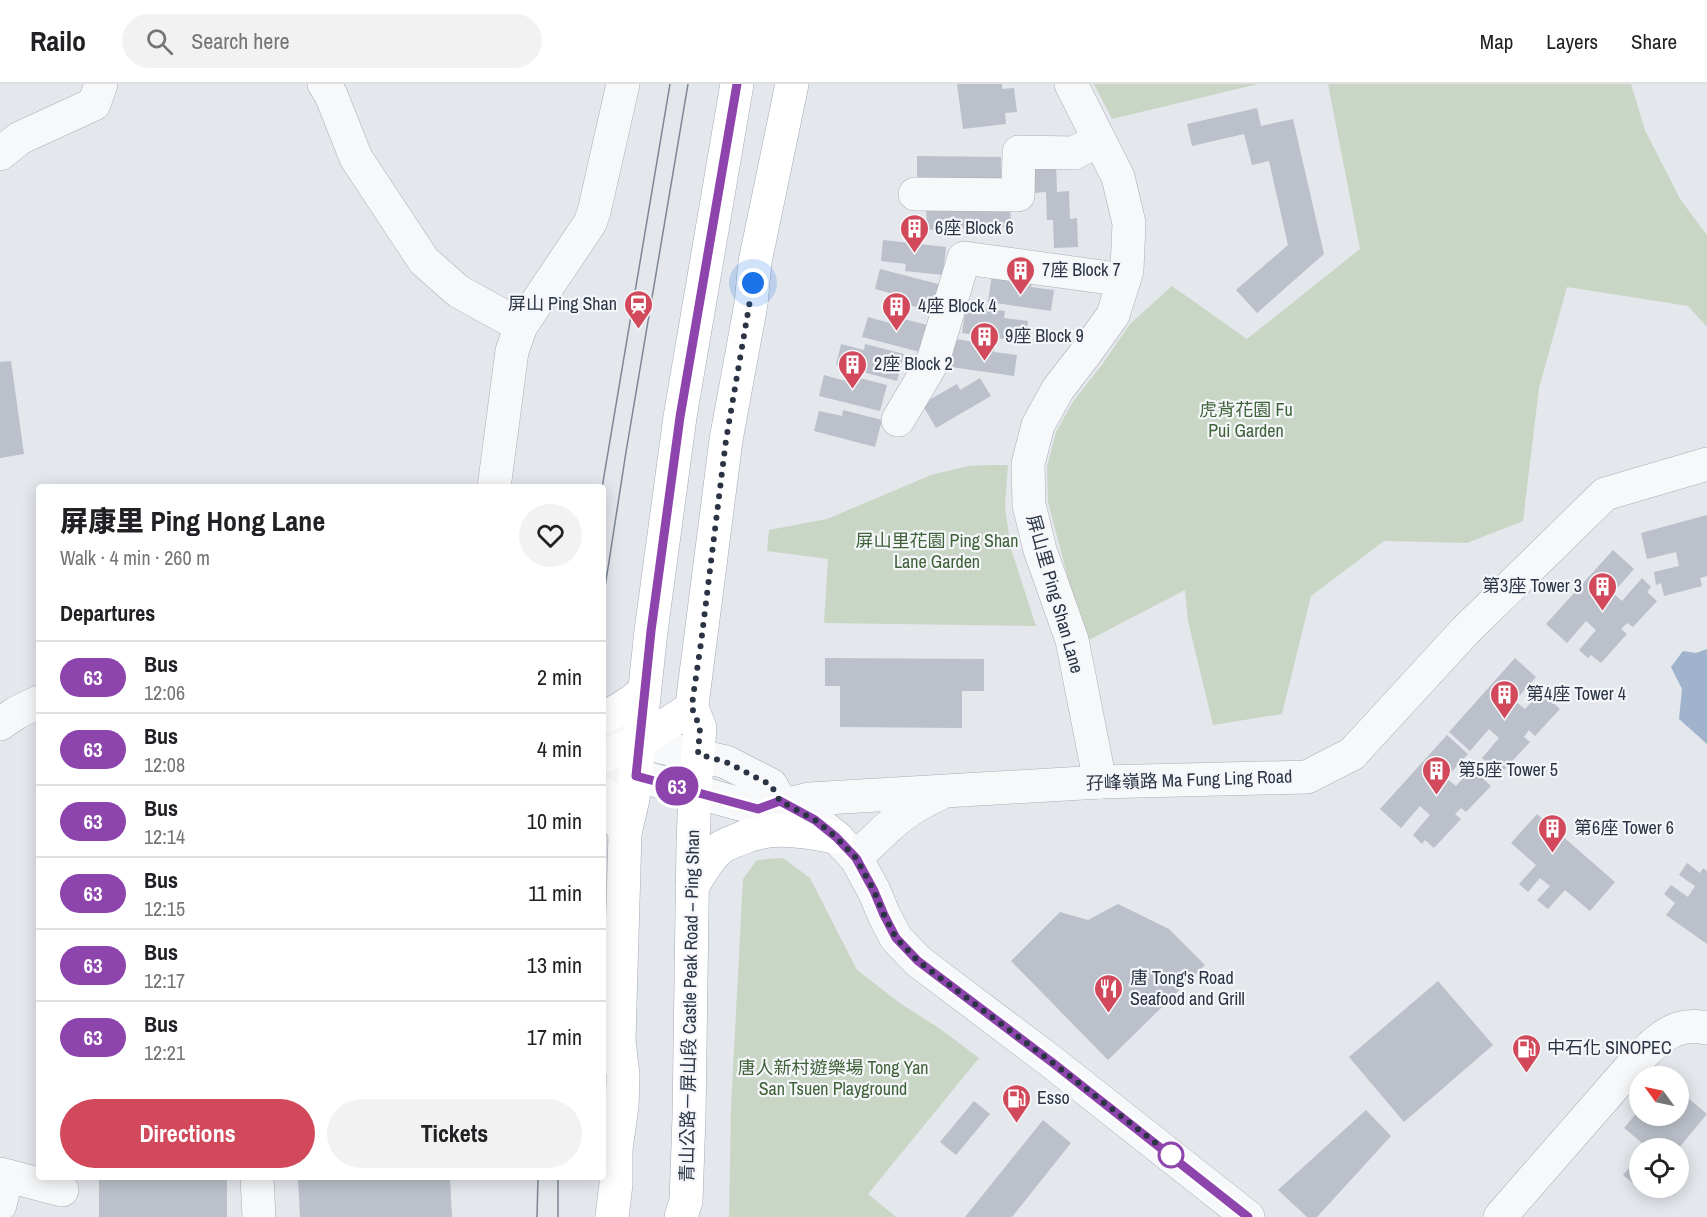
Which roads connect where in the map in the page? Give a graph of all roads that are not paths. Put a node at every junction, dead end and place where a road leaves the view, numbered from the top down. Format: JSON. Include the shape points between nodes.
{"nodes":[{"id":1,"x":101,"y":84,"type":"edge"},
{"id":2,"x":324,"y":84,"type":"edge"},
{"id":3,"x":624,"y":84,"type":"edge"},
{"id":4,"x":737,"y":84,"type":"edge"},
{"id":5,"x":792,"y":84,"type":"edge"},
{"id":6,"x":1071,"y":84,"type":"edge"},
{"id":7,"x":1099,"y":140,"type":"junction"},
{"id":8,"x":0,"y":154,"type":"edge"},
{"id":9,"x":915,"y":194,"type":"dead end"},
{"id":10,"x":1124,"y":280,"type":"junction"},
{"id":11,"x":521,"y":326,"type":"junction"},
{"id":12,"x":898,"y":420,"type":"dead end"},
{"id":13,"x":1707,"y":464,"type":"edge"},
{"id":14,"x":495,"y":484,"type":"edge"},
{"id":15,"x":644,"y":691,"type":"junction"},
{"id":16,"x":692,"y":708,"type":"junction"},
{"id":17,"x":606,"y":716,"type":"edge"},
{"id":18,"x":606,"y":738,"type":"edge"},
{"id":19,"x":639,"y":742,"type":"junction"},
{"id":20,"x":698,"y":754,"type":"junction"},
{"id":21,"x":606,"y":755,"type":"edge"},
{"id":22,"x":606,"y":767,"type":"edge"},
{"id":23,"x":636,"y":776,"type":"junction"},
{"id":24,"x":1100,"y":782,"type":"junction"},
{"id":25,"x":948,"y":790,"type":"junction"},
{"id":26,"x":695,"y":791,"type":"junction"},
{"id":27,"x":606,"y":799,"type":"edge"},
{"id":28,"x":784,"y":803,"type":"junction"},
{"id":29,"x":625,"y":833,"type":"junction"},
{"id":30,"x":846,"y":848,"type":"junction"},
{"id":31,"x":692,"y":887,"type":"junction"},
{"id":32,"x":1707,"y":1028,"type":"edge"},
{"id":33,"x":611,"y":1048,"type":"edge"},
{"id":34,"x":609,"y":1140,"type":"edge"},
{"id":35,"x":257,"y":1180,"type":"edge"},
{"id":36,"x":2,"y":1185,"type":"edge"},
{"id":37,"x":62,"y":1190,"type":"dead end"},
{"id":38,"x":259,"y":1217,"type":"edge"},
{"id":39,"x":612,"y":1217,"type":"edge"},
{"id":40,"x":681,"y":1217,"type":"edge"},
{"id":41,"x":1248,"y":1217,"type":"edge"},
{"id":42,"x":1500,"y":1217,"type":"edge"}],
"edges":[{"from":1,"to":8,"type":"street","via":[[94,104],[20,138]]},
{"from":2,"to":11,"type":"street","via":[[356,158],[424,261],[458,291]]},
{"from":3,"to":11,"type":"street","via":[[590,223]]},
{"from":4,"to":15,"type":"main road","via":[[680,417]]},
{"from":5,"to":16,"type":"main road","name":"青山公路－屏山段 Castle Peak Road – Ping Shan","via":[[755,262],[726,440]]},
{"from":6,"to":7,"type":"street","name":"屏山里 Ping Shan Lane"},
{"from":7,"to":9,"type":"street","via":[[1074,153],[1019,152],[1018,195]]},
{"from":7,"to":10,"type":"street","name":"屏山里 Ping Shan Lane","via":[[1118,177],[1129,223]]},
{"from":10,"to":12,"type":"street","via":[[964,258],[933,361]]},
{"from":10,"to":24,"type":"street","name":"屏山里 Ping Shan Lane","via":[[1113,315],[1058,389],[1038,425],[1028,464],[1029,505],[1040,550],[1072,640]]},
{"from":11,"to":14,"type":"street","via":[[512,351]]},
{"from":13,"to":24,"type":"street","name":"孖峰嶺路 Ma Fung Ling Road","via":[[1605,494],[1465,632],[1352,754],[1307,777]]},
{"from":15,"to":17,"type":"main road","via":[[632,703]]},
{"from":15,"to":19,"type":"main road"},
{"from":16,"to":19,"type":"main road"},
{"from":16,"to":20,"type":"main road","name":"青山公路－屏山段 Castle Peak Road – Ping Shan","via":[[700,728]]},
{"from":18,"to":19,"type":"street"},
{"from":19,"to":20,"type":"street"},
{"from":19,"to":21,"type":"main road"},
{"from":19,"to":23,"type":"main road"},
{"from":20,"to":26,"type":"main road","name":"青山公路－屏山段 Castle Peak Road – Ping Shan"},
{"from":20,"to":28,"type":"street","via":[[757,777],[771,785]]},
{"from":22,"to":23,"type":"street","name":"孖峰嶺路 Ma Fung Ling Road"},
{"from":23,"to":26,"type":"street","name":"孖峰嶺路 Ma Fung Ling Road"},
{"from":23,"to":29,"type":"main road"},
{"from":24,"to":25,"type":"street","name":"孖峰嶺路 Ma Fung Ling Road"},
{"from":25,"to":28,"type":"street","name":"孖峰嶺路 Ma Fung Ling Road"},
{"from":25,"to":30,"type":"street","name":"孖峰嶺路 Ma Fung Ling Road","via":[[920,802]]},
{"from":26,"to":28,"type":"street","name":"孖峰嶺路 Ma Fung Ling Road","via":[[758,809]]},
{"from":26,"to":31,"type":"main road","name":"青山公路－屏山段 Castle Peak Road – Ping Shan"},
{"from":27,"to":29,"type":"main road"},
{"from":28,"to":30,"type":"street","via":[[815,820]]},
{"from":29,"to":33,"type":"main road"},
{"from":30,"to":31,"type":"main road","via":[[793,830],[768,830],[720,848]]},
{"from":30,"to":41,"type":"street","via":[[874,891],[896,938],[918,961]]},
{"from":31,"to":40,"type":"main road","name":"青山公路－屏山段 Castle Peak Road – Ping Shan","via":[[689,1117],[686,1201]]},
{"from":32,"to":42,"type":"street","via":[[1679,1027],[1658,1040]]},
{"from":33,"to":34,"type":"main road","via":[[623,1076],[622,1106]]},
{"from":34,"to":39,"type":"main road","via":[[616,1184]]},
{"from":35,"to":38,"type":"street"},
{"from":36,"to":37,"type":"street"}]}
